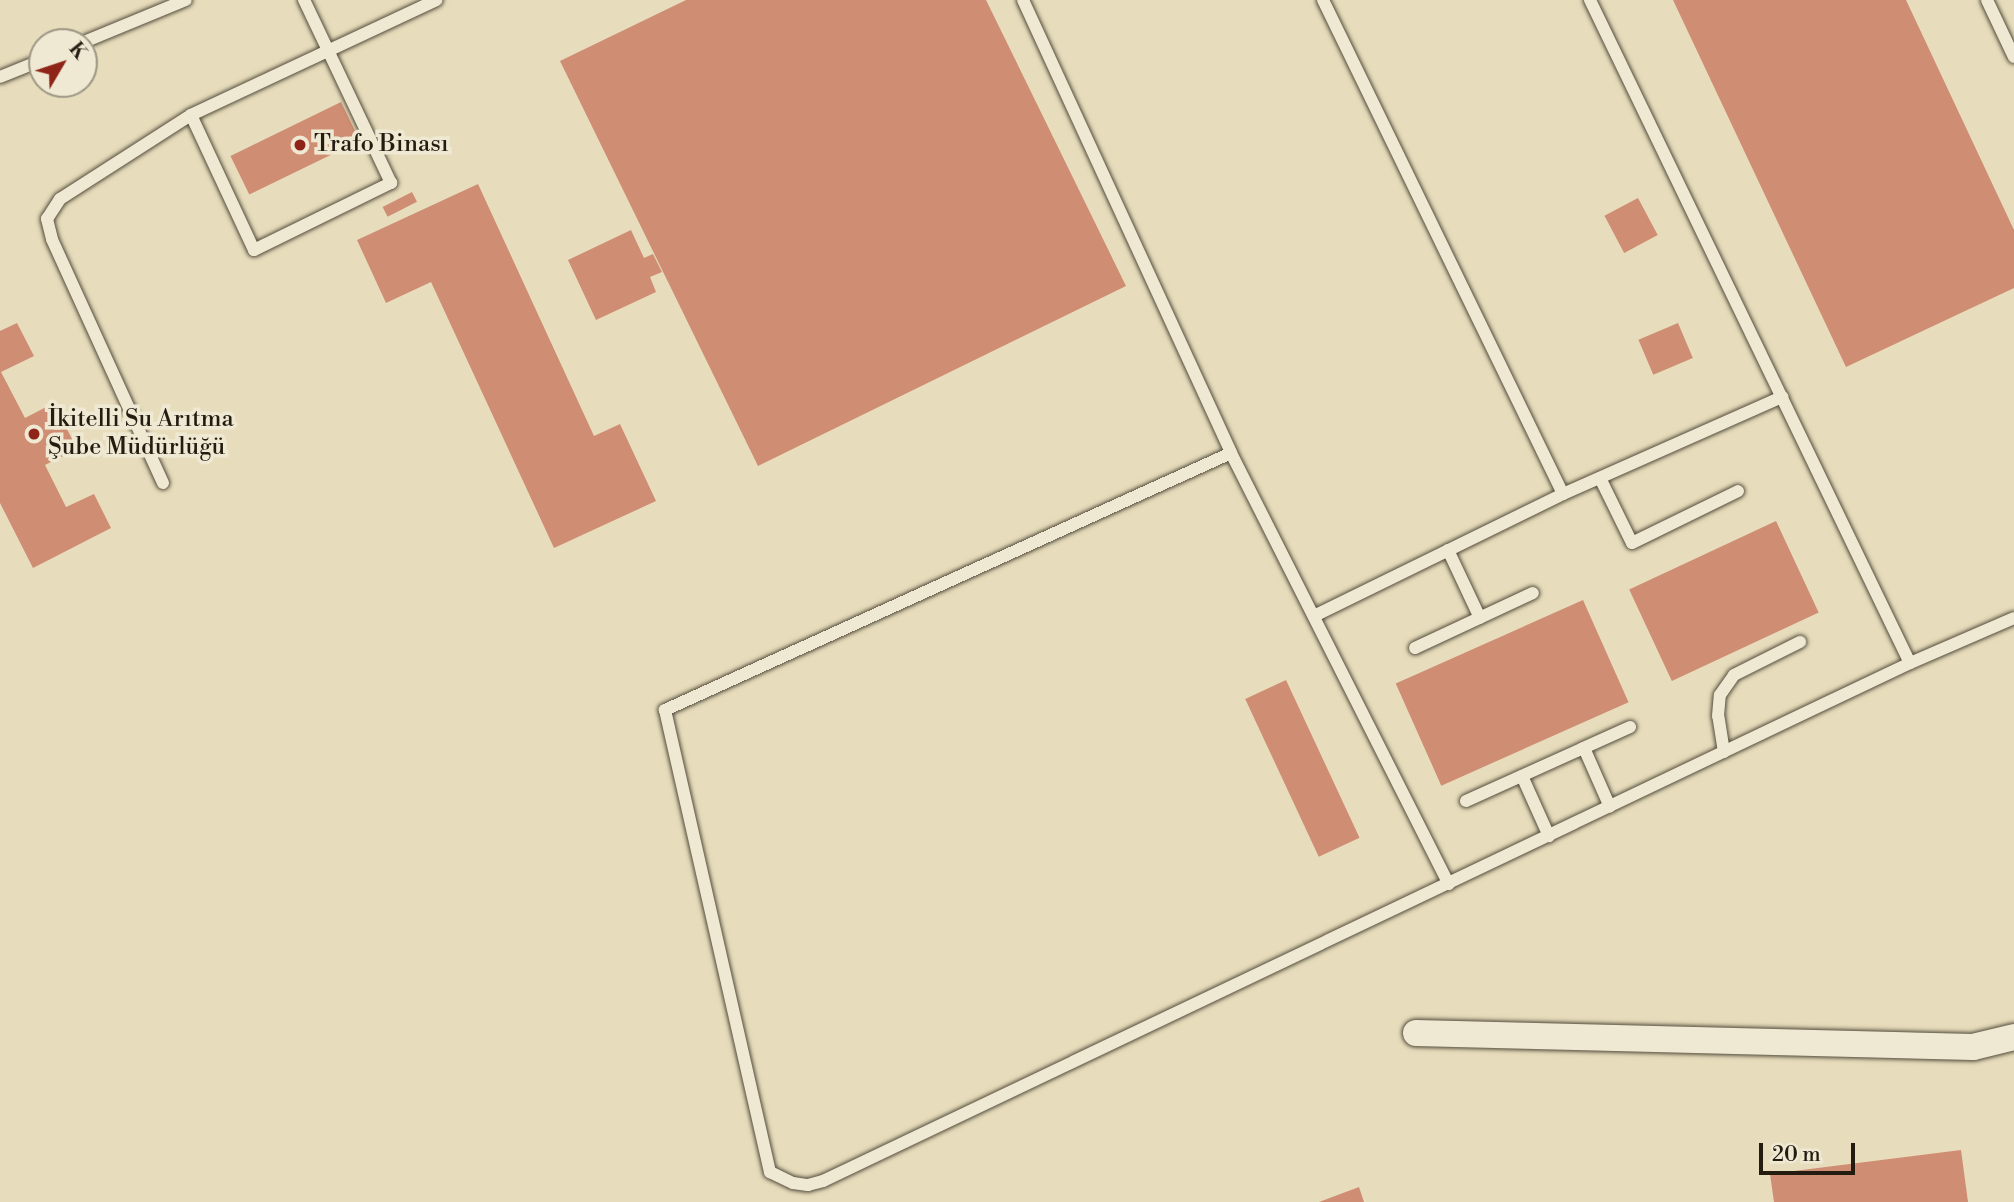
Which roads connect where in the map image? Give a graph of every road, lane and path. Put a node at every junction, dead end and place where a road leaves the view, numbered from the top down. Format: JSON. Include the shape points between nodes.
{"nodes":[{"id":1,"x":186,"y":0,"type":"edge"},
{"id":2,"x":304,"y":0,"type":"edge"},
{"id":3,"x":436,"y":0,"type":"edge"},
{"id":4,"x":1023,"y":0,"type":"edge"},
{"id":5,"x":1324,"y":0,"type":"edge"},
{"id":6,"x":1590,"y":0,"type":"edge"},
{"id":7,"x":1987,"y":0,"type":"edge"},
{"id":8,"x":98,"y":36,"type":"edge"},
{"id":9,"x":327,"y":51,"type":"junction"},
{"id":10,"x":2014,"y":57,"type":"edge"},
{"id":11,"x":28,"y":66,"type":"edge"},
{"id":12,"x":0,"y":77,"type":"edge"},
{"id":13,"x":191,"y":115,"type":"junction"},
{"id":14,"x":1782,"y":397,"type":"junction"},
{"id":15,"x":1231,"y":453,"type":"junction"},
{"id":16,"x":1601,"y":478,"type":"junction"},
{"id":17,"x":163,"y":483,"type":"dead end"},
{"id":18,"x":1738,"y":491,"type":"dead end"},
{"id":19,"x":1563,"y":494,"type":"junction"},
{"id":20,"x":1448,"y":550,"type":"junction"},
{"id":21,"x":1533,"y":593,"type":"dead end"},
{"id":22,"x":1314,"y":616,"type":"junction"},
{"id":23,"x":1480,"y":618,"type":"junction"},
{"id":24,"x":2014,"y":618,"type":"edge"},
{"id":25,"x":1800,"y":642,"type":"dead end"},
{"id":26,"x":1415,"y":648,"type":"dead end"},
{"id":27,"x":1910,"y":663,"type":"junction"},
{"id":28,"x":1630,"y":727,"type":"dead end"},
{"id":29,"x":1584,"y":748,"type":"junction"},
{"id":30,"x":1724,"y":752,"type":"junction"},
{"id":31,"x":1522,"y":776,"type":"junction"},
{"id":32,"x":1466,"y":802,"type":"dead end"},
{"id":33,"x":1610,"y":807,"type":"junction"},
{"id":34,"x":1549,"y":836,"type":"junction"},
{"id":35,"x":1449,"y":884,"type":"junction"},
{"id":36,"x":1416,"y":1033,"type":"dead end"},
{"id":37,"x":2014,"y":1037,"type":"edge"}],
"edges":[{"from":1,"to":8,"type":"lane"},
{"from":2,"to":9,"type":"lane"},
{"from":3,"to":9,"type":"lane"},
{"from":4,"to":15,"type":"lane"},
{"from":5,"to":19,"type":"lane"},
{"from":6,"to":14,"type":"lane"},
{"from":7,"to":10,"type":"lane"},
{"from":9,"to":13,"type":"lane"},
{"from":9,"to":13,"type":"lane","via":[[391,183],[254,250]]},
{"from":11,"to":12,"type":"lane"},
{"from":13,"to":17,"type":"lane","via":[[60,199],[47,219]]},
{"from":14,"to":16,"type":"lane"},
{"from":14,"to":27,"type":"lane"},
{"from":15,"to":22,"type":"lane"},
{"from":15,"to":35,"type":"lane","via":[[665,710],[770,1172],[793,1183],[823,1181]]},
{"from":16,"to":18,"type":"lane","via":[[1632,543]]},
{"from":16,"to":19,"type":"lane"},
{"from":19,"to":20,"type":"lane"},
{"from":20,"to":22,"type":"lane"},
{"from":20,"to":23,"type":"lane"},
{"from":21,"to":23,"type":"lane"},
{"from":22,"to":35,"type":"lane"},
{"from":23,"to":26,"type":"lane"},
{"from":24,"to":27,"type":"lane"},
{"from":25,"to":30,"type":"lane","via":[[1734,675],[1720,695]]},
{"from":27,"to":30,"type":"lane"},
{"from":28,"to":29,"type":"lane"},
{"from":29,"to":31,"type":"lane"},
{"from":29,"to":33,"type":"lane"},
{"from":30,"to":33,"type":"lane"},
{"from":31,"to":32,"type":"lane"},
{"from":31,"to":34,"type":"lane"},
{"from":33,"to":34,"type":"lane"},
{"from":34,"to":35,"type":"lane"},
{"from":36,"to":37,"type":"street","via":[[1973,1047]]}]}
